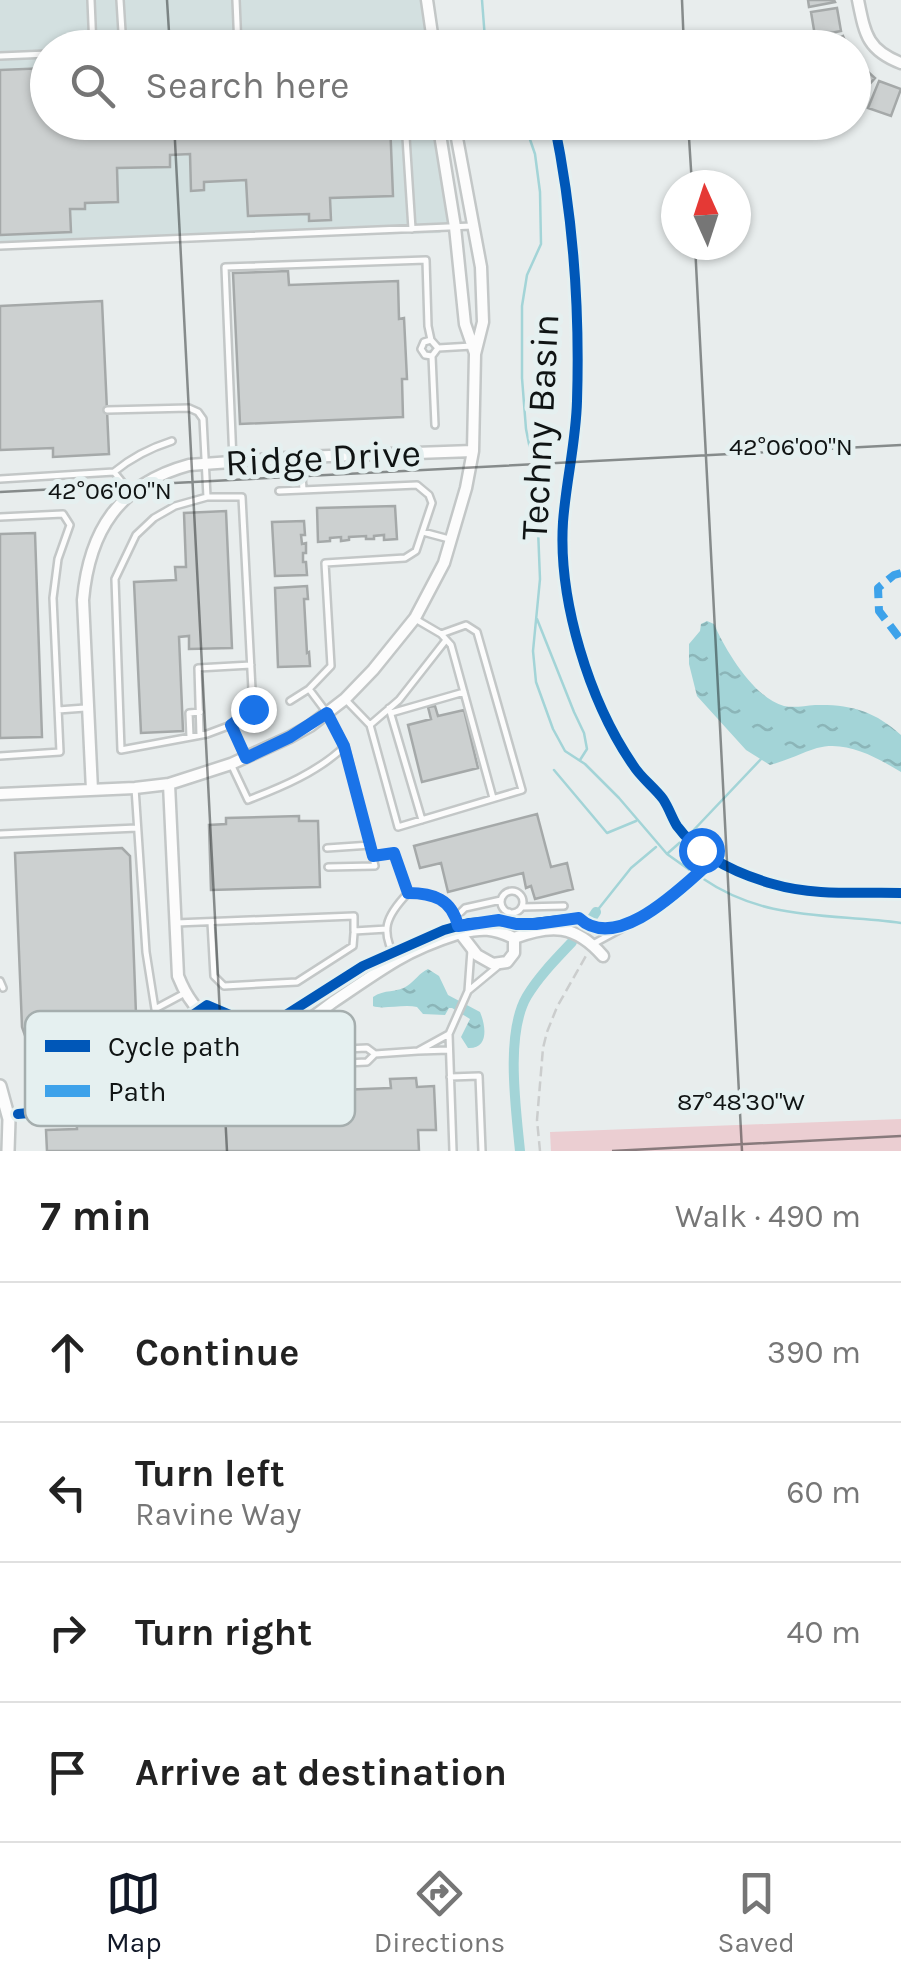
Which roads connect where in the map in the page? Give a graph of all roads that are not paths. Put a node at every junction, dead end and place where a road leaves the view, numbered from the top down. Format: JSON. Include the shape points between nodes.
{"nodes":[{"id":1,"x":91,"y":0,"type":"edge"},
{"id":2,"x":120,"y":0,"type":"edge"},
{"id":3,"x":236,"y":0,"type":"edge"},
{"id":4,"x":427,"y":0,"type":"edge"},
{"id":5,"x":858,"y":0,"type":"edge"},
{"id":6,"x":92,"y":30,"type":"edge"},
{"id":7,"x":121,"y":30,"type":"edge"},
{"id":8,"x":237,"y":30,"type":"edge"},
{"id":9,"x":431,"y":30,"type":"edge"},
{"id":10,"x":865,"y":30,"type":"edge"},
{"id":11,"x":871,"y":43,"type":"edge"},
{"id":12,"x":30,"y":55,"type":"edge"},
{"id":13,"x":0,"y":56,"type":"edge"},
{"id":14,"x":901,"y":63,"type":"edge"},
{"id":15,"x":406,"y":140,"type":"edge"},
{"id":16,"x":441,"y":140,"type":"edge"},
{"id":17,"x":457,"y":140,"type":"edge"},
{"id":18,"x":474,"y":226,"type":"junction"},
{"id":19,"x":455,"y":227,"type":"junction"},
{"id":20,"x":412,"y":229,"type":"junction"},
{"id":21,"x":0,"y":246,"type":"edge"},
{"id":22,"x":431,"y":340,"type":"junction"},
{"id":23,"x":438,"y":348,"type":"junction"},
{"id":24,"x":474,"y":350,"type":"junction"},
{"id":25,"x":432,"y":356,"type":"junction"},
{"id":26,"x":107,"y":410,"type":"dead end"},
{"id":27,"x":435,"y":425,"type":"dead end"},
{"id":28,"x":172,"y":441,"type":"dead end"},
{"id":29,"x":473,"y":451,"type":"junction"},
{"id":30,"x":300,"y":458,"type":"junction"},
{"id":31,"x":233,"y":461,"type":"junction"},
{"id":32,"x":206,"y":463,"type":"junction"},
{"id":33,"x":114,"y":472,"type":"junction"},
{"id":34,"x":0,"y":478,"type":"edge"},
{"id":35,"x":303,"y":490,"type":"junction"},
{"id":36,"x":279,"y":491,"type":"dead end"},
{"id":37,"x":132,"y":494,"type":"junction"},
{"id":38,"x":206,"y":497,"type":"junction"},
{"id":39,"x":0,"y":517,"type":"edge"},
{"id":40,"x":422,"y":532,"type":"junction"},
{"id":41,"x":452,"y":540,"type":"junction"},
{"id":42,"x":415,"y":618,"type":"junction"},
{"id":43,"x":444,"y":637,"type":"junction"},
{"id":44,"x":251,"y":665,"type":"junction"},
{"id":45,"x":309,"y":689,"type":"junction"},
{"id":46,"x":464,"y":692,"type":"junction"},
{"id":47,"x":345,"y":699,"type":"junction"},
{"id":48,"x":290,"y":700,"type":"dead end"},
{"id":49,"x":87,"y":708,"type":"junction"},
{"id":50,"x":58,"y":710,"type":"junction"},
{"id":51,"x":390,"y":711,"type":"junction"},
{"id":52,"x":200,"y":712,"type":"junction"},
{"id":53,"x":327,"y":713,"type":"junction"},
{"id":54,"x":231,"y":725,"type":"junction"},
{"id":55,"x":370,"y":726,"type":"junction"},
{"id":56,"x":200,"y":735,"type":"junction"},
{"id":57,"x":190,"y":737,"type":"junction"},
{"id":58,"x":344,"y":746,"type":"junction"},
{"id":59,"x":0,"y":756,"type":"edge"},
{"id":60,"x":246,"y":758,"type":"junction"},
{"id":61,"x":231,"y":764,"type":"junction"},
{"id":62,"x":169,"y":784,"type":"junction"},
{"id":63,"x":135,"y":788,"type":"junction"},
{"id":64,"x":92,"y":790,"type":"junction"},
{"id":65,"x":0,"y":794,"type":"edge"},
{"id":66,"x":494,"y":798,"type":"junction"},
{"id":67,"x":422,"y":820,"type":"junction"},
{"id":68,"x":137,"y":828,"type":"junction"},
{"id":69,"x":0,"y":834,"type":"edge"},
{"id":70,"x":371,"y":845,"type":"junction"},
{"id":71,"x":327,"y":848,"type":"dead end"},
{"id":72,"x":373,"y":856,"type":"junction"},
{"id":73,"x":328,"y":867,"type":"dead end"},
{"id":74,"x":408,"y":893,"type":"junction"},
{"id":75,"x":502,"y":900,"type":"junction"},
{"id":76,"x":564,"y":906,"type":"dead end"},
{"id":77,"x":522,"y":907,"type":"junction"},
{"id":78,"x":509,"y":912,"type":"junction"},
{"id":79,"x":652,"y":912,"type":"dead end"},
{"id":80,"x":456,"y":917,"type":"junction"},
{"id":81,"x":211,"y":922,"type":"junction"},
{"id":82,"x":176,"y":923,"type":"junction"},
{"id":83,"x":386,"y":930,"type":"junction"},
{"id":84,"x":354,"y":931,"type":"junction"},
{"id":85,"x":500,"y":931,"type":"junction"},
{"id":86,"x":460,"y":932,"type":"junction"},
{"id":87,"x":514,"y":938,"type":"junction"},
{"id":88,"x":592,"y":944,"type":"junction"},
{"id":89,"x":472,"y":947,"type":"junction"},
{"id":90,"x":603,"y":956,"type":"dead end"},
{"id":91,"x":397,"y":960,"type":"junction"},
{"id":92,"x":502,"y":963,"type":"junction"},
{"id":93,"x":468,"y":991,"type":"junction"},
{"id":94,"x":185,"y":992,"type":"junction"},
{"id":95,"x":198,"y":1011,"type":"edge"},
{"id":96,"x":322,"y":1011,"type":"edge"},
{"id":97,"x":449,"y":1034,"type":"junction"},
{"id":98,"x":355,"y":1049,"type":"edge"},
{"id":99,"x":449,"y":1050,"type":"junction"},
{"id":100,"x":418,"y":1051,"type":"junction"},
{"id":101,"x":375,"y":1054,"type":"junction"},
{"id":102,"x":355,"y":1063,"type":"edge"},
{"id":103,"x":450,"y":1077,"type":"junction"},
{"id":104,"x":0,"y":1086,"type":"edge"},
{"id":105,"x":3,"y":1106,"type":"edge"},
{"id":106,"x":8,"y":1151,"type":"edge"},
{"id":107,"x":453,"y":1151,"type":"edge"},
{"id":108,"x":482,"y":1151,"type":"edge"}],
"edges":[{"from":1,"to":6,"type":"lane"},
{"from":2,"to":7,"type":"lane"},
{"from":3,"to":8,"type":"lane"},
{"from":4,"to":9,"type":"street"},
{"from":5,"to":10,"type":"street"},
{"from":11,"to":14,"type":"street"},
{"from":12,"to":13,"type":"lane"},
{"from":15,"to":20,"type":"lane"},
{"from":16,"to":19,"type":"street"},
{"from":17,"to":18,"type":"street"},
{"from":18,"to":19,"type":"lane"},
{"from":18,"to":24,"type":"street","via":[[483,322]]},
{"from":19,"to":20,"type":"lane"},
{"from":19,"to":24,"type":"street"},
{"from":20,"to":21,"type":"lane"},
{"from":22,"to":23,"type":"lane"},
{"from":22,"to":25,"type":"lane","via":[[421,349]]},
{"from":22,"to":31,"type":"lane","via":[[426,260],[226,268]]},
{"from":23,"to":24,"type":"lane"},
{"from":23,"to":25,"type":"lane"},
{"from":24,"to":29,"type":"street"},
{"from":25,"to":27,"type":"lane"},
{"from":26,"to":32,"type":"lane","via":[[198,412]]},
{"from":28,"to":33,"type":"lane"},
{"from":29,"to":30,"type":"street","name":"Ridge Drive"},
{"from":29,"to":41,"type":"street"},
{"from":30,"to":31,"type":"street","name":"Ridge Drive"},
{"from":30,"to":35,"type":"lane"},
{"from":31,"to":32,"type":"street","name":"Ridge Drive"},
{"from":32,"to":37,"type":"street","name":"Ridge Drive","via":[[173,470]]},
{"from":32,"to":38,"type":"lane"},
{"from":33,"to":34,"type":"lane"},
{"from":33,"to":37,"type":"lane"},
{"from":35,"to":36,"type":"lane"},
{"from":35,"to":40,"type":"lane","via":[[417,485],[432,504]]},
{"from":37,"to":49,"type":"street","name":"Ridge Drive","via":[[94,542],[86,570]]},
{"from":38,"to":44,"type":"lane","via":[[242,497]]},
{"from":38,"to":57,"type":"lane","via":[[175,506],[136,534],[115,578],[122,750]]},
{"from":39,"to":50,"type":"lane","via":[[63,514],[70,525],[54,598]]},
{"from":40,"to":41,"type":"lane"},
{"from":40,"to":45,"type":"lane","via":[[416,551],[405,558],[325,563],[330,666]]},
{"from":41,"to":42,"type":"street"},
{"from":42,"to":43,"type":"lane"},
{"from":42,"to":47,"type":"street"},
{"from":43,"to":46,"type":"lane"},
{"from":43,"to":51,"type":"lane"},
{"from":43,"to":66,"type":"lane","via":[[466,625],[477,632],[522,790]]},
{"from":44,"to":52,"type":"lane","via":[[198,668]]},
{"from":44,"to":54,"type":"lane","via":[[253,709]]},
{"from":45,"to":48,"type":"lane"},
{"from":45,"to":53,"type":"lane"},
{"from":46,"to":51,"type":"lane"},
{"from":46,"to":66,"type":"lane"},
{"from":47,"to":53,"type":"street"},
{"from":47,"to":55,"type":"lane"},
{"from":49,"to":50,"type":"lane"},
{"from":49,"to":64,"type":"street","name":"Ridge Drive"},
{"from":50,"to":59,"type":"lane","via":[[60,752]]},
{"from":51,"to":55,"type":"lane"},
{"from":51,"to":67,"type":"lane"},
{"from":52,"to":56,"type":"lane"},
{"from":52,"to":57,"type":"lane","via":[[189,714]]},
{"from":53,"to":58,"type":"lane"},
{"from":53,"to":60,"type":"street"},
{"from":54,"to":56,"type":"lane"},
{"from":54,"to":60,"type":"lane"},
{"from":55,"to":67,"type":"lane","via":[[398,827]]},
{"from":56,"to":57,"type":"lane"},
{"from":58,"to":61,"type":"lane","via":[[300,777],[248,800]]},
{"from":58,"to":70,"type":"lane"},
{"from":60,"to":61,"type":"street"},
{"from":61,"to":62,"type":"street"},
{"from":62,"to":63,"type":"street"},
{"from":62,"to":82,"type":"street"},
{"from":63,"to":64,"type":"street"},
{"from":63,"to":68,"type":"lane"},
{"from":64,"to":65,"type":"street"},
{"from":66,"to":67,"type":"lane"},
{"from":68,"to":69,"type":"lane"},
{"from":68,"to":94,"type":"lane","via":[[155,1009]]},
{"from":70,"to":71,"type":"lane"},
{"from":70,"to":72,"type":"lane"},
{"from":72,"to":73,"type":"lane","via":[[375,866]]},
{"from":72,"to":74,"type":"lane","via":[[394,853]]},
{"from":74,"to":80,"type":"lane","via":[[440,898]]},
{"from":74,"to":83,"type":"lane","via":[[392,909]]},
{"from":75,"to":77,"type":"lane","via":[[516,892]]},
{"from":75,"to":78,"type":"lane"},
{"from":75,"to":80,"type":"lane","via":[[465,908]]},
{"from":76,"to":77,"type":"lane"},
{"from":77,"to":78,"type":"lane"},
{"from":78,"to":85,"type":"lane"},
{"from":79,"to":88,"type":"lane"},
{"from":80,"to":86,"type":"lane"},
{"from":81,"to":82,"type":"lane"},
{"from":81,"to":84,"type":"lane","via":[[354,916]]},
{"from":81,"to":84,"type":"lane","via":[[214,976],[224,986],[297,982],[353,946]]},
{"from":82,"to":94,"type":"street"},
{"from":83,"to":84,"type":"lane"},
{"from":83,"to":91,"type":"lane"},
{"from":85,"to":86,"type":"street"},
{"from":85,"to":87,"type":"street"},
{"from":86,"to":89,"type":"street"},
{"from":86,"to":91,"type":"street"},
{"from":87,"to":88,"type":"street","via":[[566,929]]},
{"from":87,"to":92,"type":"street","via":[[514,953]]},
{"from":88,"to":90,"type":"street"},
{"from":89,"to":92,"type":"street","via":[[493,964]]},
{"from":89,"to":93,"type":"lane"},
{"from":91,"to":96,"type":"street"},
{"from":92,"to":93,"type":"lane"},
{"from":93,"to":97,"type":"lane"},
{"from":94,"to":95,"type":"street"},
{"from":97,"to":99,"type":"lane"},
{"from":97,"to":100,"type":"lane"},
{"from":98,"to":101,"type":"lane"},
{"from":99,"to":100,"type":"lane"},
{"from":99,"to":103,"type":"lane"},
{"from":100,"to":101,"type":"lane"},
{"from":101,"to":102,"type":"lane"},
{"from":103,"to":107,"type":"lane"},
{"from":103,"to":108,"type":"lane","via":[[479,1076]]},
{"from":104,"to":105,"type":"street"},
{"from":105,"to":106,"type":"street"}]}
